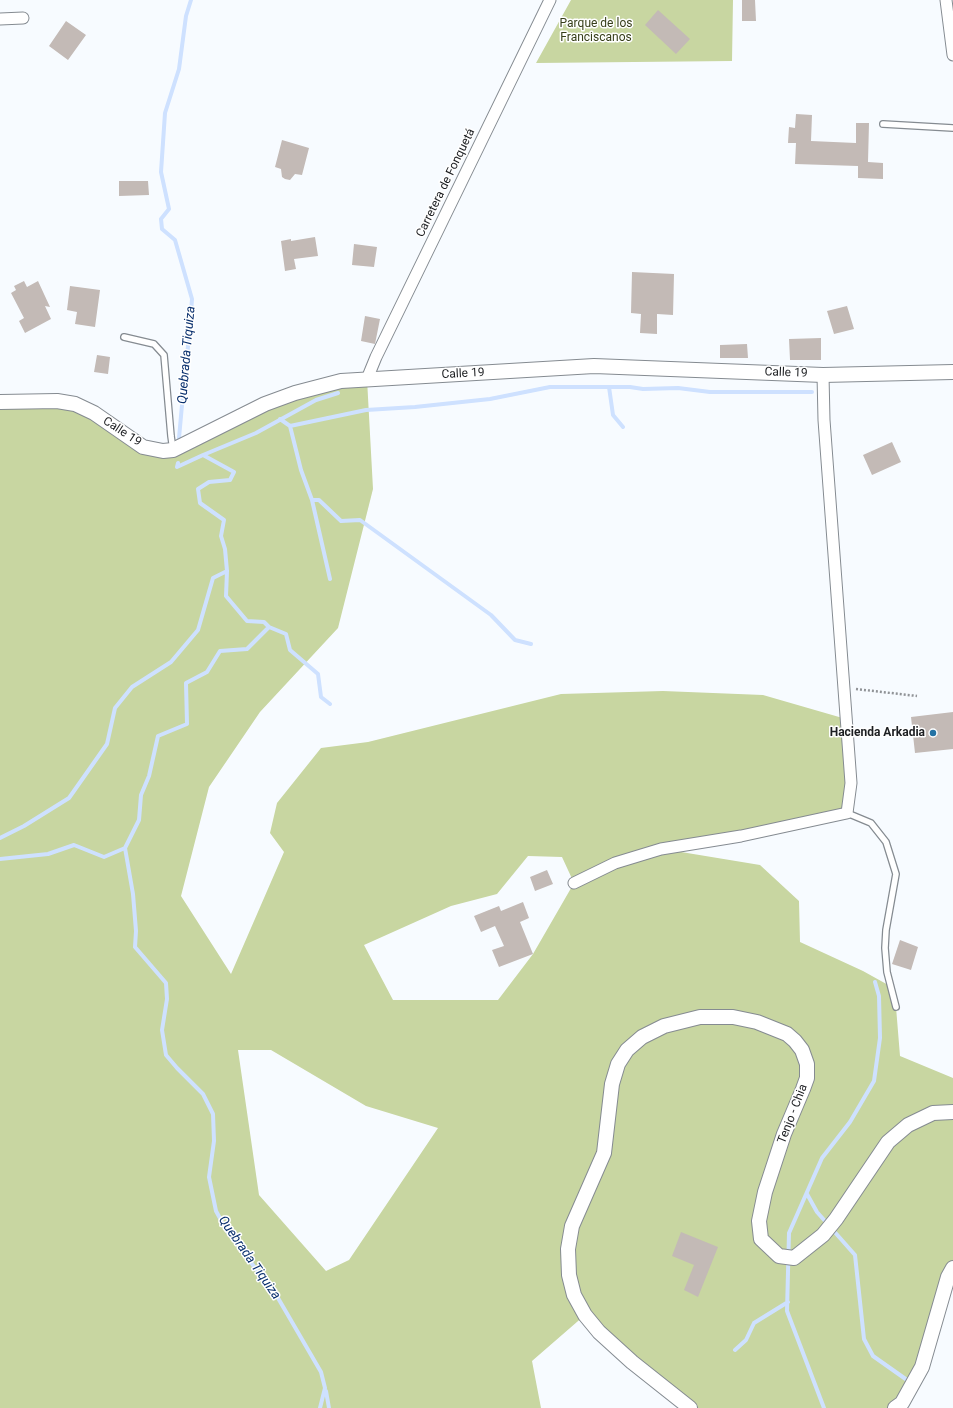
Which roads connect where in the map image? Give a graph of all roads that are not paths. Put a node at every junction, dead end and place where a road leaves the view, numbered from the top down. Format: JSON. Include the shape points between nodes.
{"nodes":[{"id":1,"x":550,"y":0,"type":"edge"},
{"id":2,"x":946,"y":0,"type":"edge"},
{"id":3,"x":23,"y":18,"type":"dead end"},
{"id":4,"x":0,"y":19,"type":"edge"},
{"id":5,"x":953,"y":54,"type":"edge"},
{"id":6,"x":883,"y":124,"type":"dead end"},
{"id":7,"x":953,"y":128,"type":"edge"},
{"id":8,"x":124,"y":337,"type":"dead end"},
{"id":9,"x":953,"y":372,"type":"edge"},
{"id":10,"x":823,"y":375,"type":"junction"},
{"id":11,"x":367,"y":379,"type":"junction"},
{"id":12,"x":0,"y":402,"type":"edge"},
{"id":13,"x":173,"y":450,"type":"junction"},
{"id":14,"x":847,"y":813,"type":"junction"},
{"id":15,"x":574,"y":883,"type":"dead end"},
{"id":16,"x":896,"y":1007,"type":"dead end"},
{"id":17,"x":953,"y":1112,"type":"edge"},
{"id":18,"x":953,"y":1268,"type":"edge"},
{"id":19,"x":690,"y":1408,"type":"edge"},
{"id":20,"x":895,"y":1408,"type":"edge"}],
"edges":[{"from":1,"to":11,"type":"street","name":"Carretera de Fonquetá"},
{"from":2,"to":5,"type":"street"},
{"from":3,"to":4,"type":"street"},
{"from":6,"to":7,"type":"lane"},
{"from":8,"to":13,"type":"lane","via":[[154,344],[164,355]]},
{"from":9,"to":10,"type":"street","name":"Calle 19"},
{"from":10,"to":11,"type":"street","name":"Calle 19","via":[[594,366]]},
{"from":10,"to":14,"type":"street","via":[[824,420],[851,783]]},
{"from":11,"to":13,"type":"street","name":"Calle 19","via":[[341,381],[296,392],[265,404]]},
{"from":12,"to":13,"type":"street","name":"Calle 19","via":[[57,401],[75,404],[94,413],[143,447]]},
{"from":14,"to":15,"type":"street","via":[[741,836],[661,849],[615,863]]},
{"from":14,"to":16,"type":"lane","via":[[871,823],[886,842],[896,874],[885,948],[887,972]]},
{"from":17,"to":19,"type":"street","name":"Tenjo - Chia","via":[[933,1113],[908,1125],[888,1142],[823,1235],[794,1258],[779,1256],[761,1239],[759,1221],[765,1192],[784,1134],[807,1078],[807,1064],[802,1050],[787,1034],[756,1022],[733,1017],[700,1017],[664,1026],[642,1036],[627,1050],[618,1064],[612,1084],[604,1153],[572,1226],[568,1249],[569,1275],[574,1296],[599,1332]]},
{"from":18,"to":20,"type":"street","via":[[948,1277],[922,1367],[902,1403]]}]}
